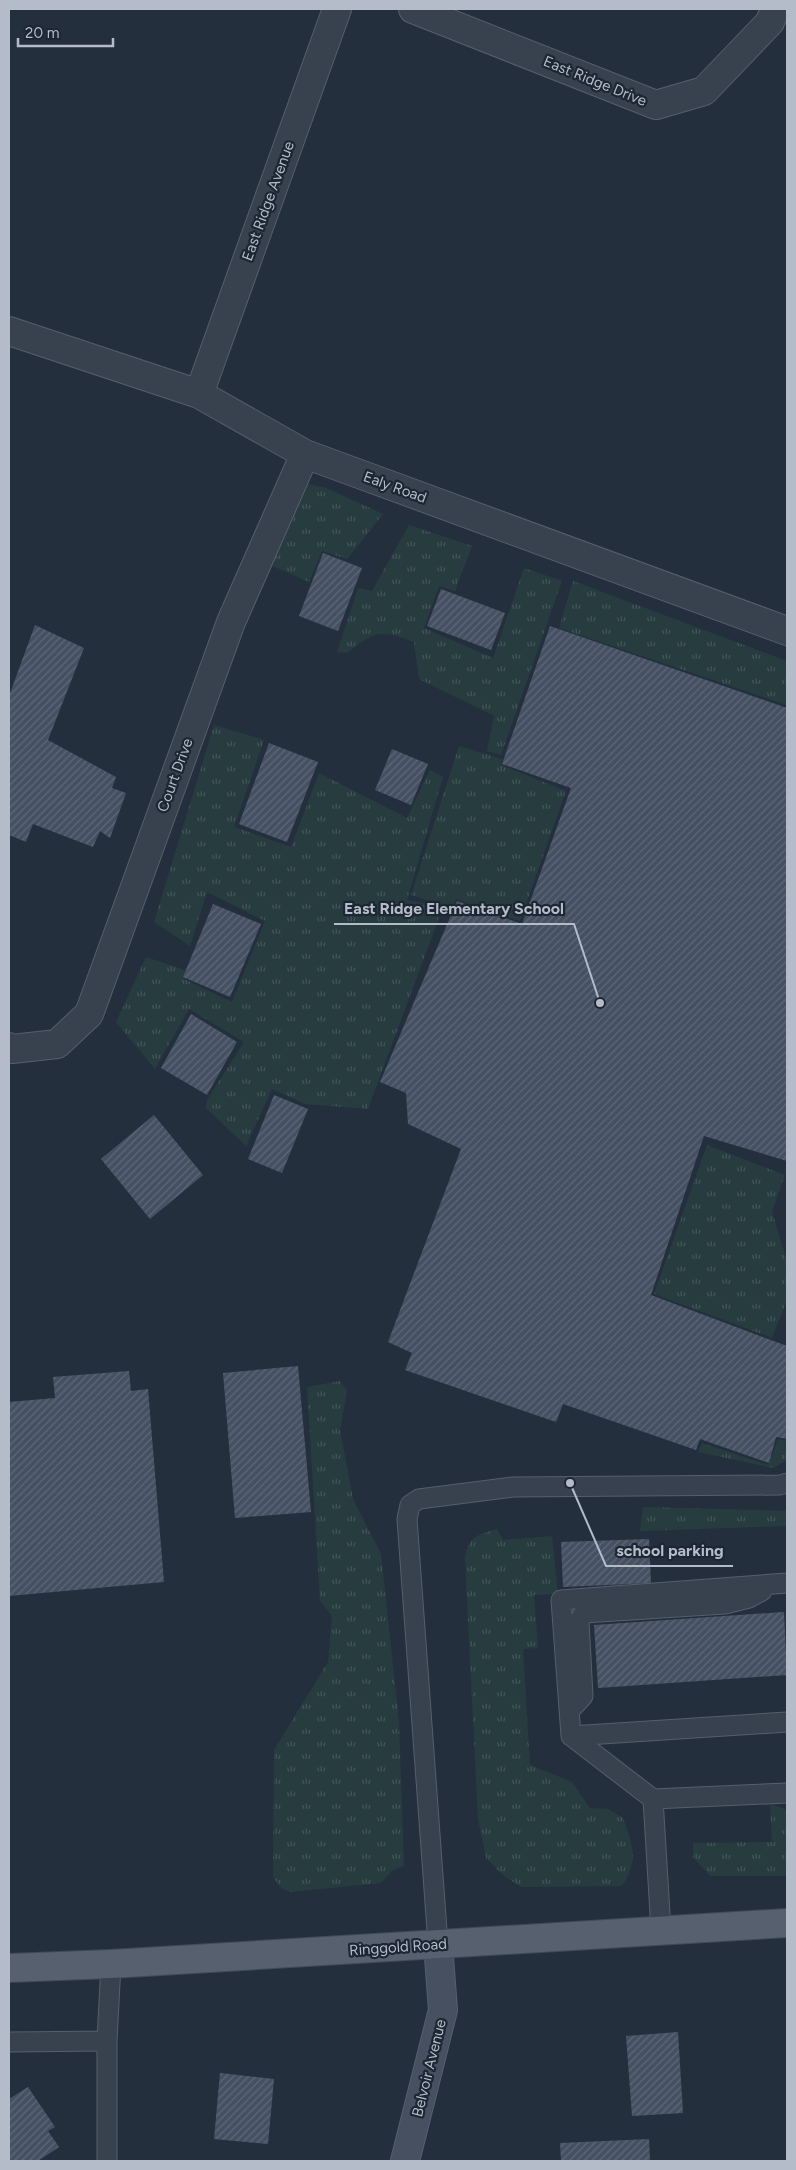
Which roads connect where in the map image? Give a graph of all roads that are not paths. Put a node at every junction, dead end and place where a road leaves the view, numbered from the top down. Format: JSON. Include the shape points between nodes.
{"nodes":[{"id":1,"x":337,"y":9,"type":"edge"},
{"id":2,"x":412,"y":9,"type":"edge"},
{"id":3,"x":777,"y":20,"type":"edge"},
{"id":4,"x":9,"y":330,"type":"edge"},
{"id":5,"x":199,"y":394,"type":"junction"},
{"id":6,"x":305,"y":454,"type":"junction"},
{"id":7,"x":787,"y":631,"type":"edge"},
{"id":8,"x":9,"y":1047,"type":"edge"},
{"id":9,"x":787,"y":1483,"type":"edge"},
{"id":10,"x":781,"y":1584,"type":"edge"},
{"id":11,"x":570,"y":1710,"type":"junction"},
{"id":12,"x":787,"y":1722,"type":"edge"},
{"id":13,"x":571,"y":1736,"type":"junction"},
{"id":14,"x":787,"y":1793,"type":"edge"},
{"id":15,"x":653,"y":1799,"type":"junction"},
{"id":16,"x":787,"y":1923,"type":"edge"},
{"id":17,"x":661,"y":1930,"type":"junction"},
{"id":18,"x":438,"y":1944,"type":"junction"},
{"id":19,"x":111,"y":1964,"type":"junction"},
{"id":20,"x":9,"y":1968,"type":"edge"},
{"id":21,"x":107,"y":2041,"type":"junction"},
{"id":22,"x":9,"y":2042,"type":"edge"},
{"id":23,"x":107,"y":2161,"type":"edge"},
{"id":24,"x":405,"y":2161,"type":"edge"}],
"edges":[{"from":1,"to":5,"type":"street","name":"East Ridge Avenue"},
{"from":2,"to":3,"type":"street","name":"East Ridge Drive","via":[[656,105],[704,91]]},
{"from":4,"to":5,"type":"street","name":"Ealy Road"},
{"from":5,"to":6,"type":"street","name":"Ealy Road"},
{"from":6,"to":7,"type":"street","name":"Ealy Road"},
{"from":6,"to":8,"type":"street","name":"Court Drive","via":[[231,622],[89,1014],[57,1044]]},
{"from":9,"to":18,"type":"lane","via":[[513,1487],[420,1499],[410,1505],[407,1519]]},
{"from":10,"to":11,"type":"lane","via":[[749,1598],[724,1604],[584,1613],[579,1621],[583,1696]]},
{"from":10,"to":11,"type":"lane","via":[[561,1600]]},
{"from":11,"to":13,"type":"lane"},
{"from":12,"to":13,"type":"lane"},
{"from":13,"to":15,"type":"lane"},
{"from":14,"to":15,"type":"lane"},
{"from":15,"to":17,"type":"lane"},
{"from":16,"to":17,"type":"main road","name":"Ringgold Road"},
{"from":17,"to":18,"type":"main road","name":"Ringgold Road"},
{"from":18,"to":19,"type":"main road","name":"Ringgold Road"},
{"from":18,"to":24,"type":"street","name":"Belvoir Avenue","via":[[443,2010]]},
{"from":19,"to":20,"type":"main road","name":"Ringgold Road"},
{"from":19,"to":21,"type":"lane"},
{"from":21,"to":22,"type":"lane"},
{"from":21,"to":23,"type":"lane"}]}
